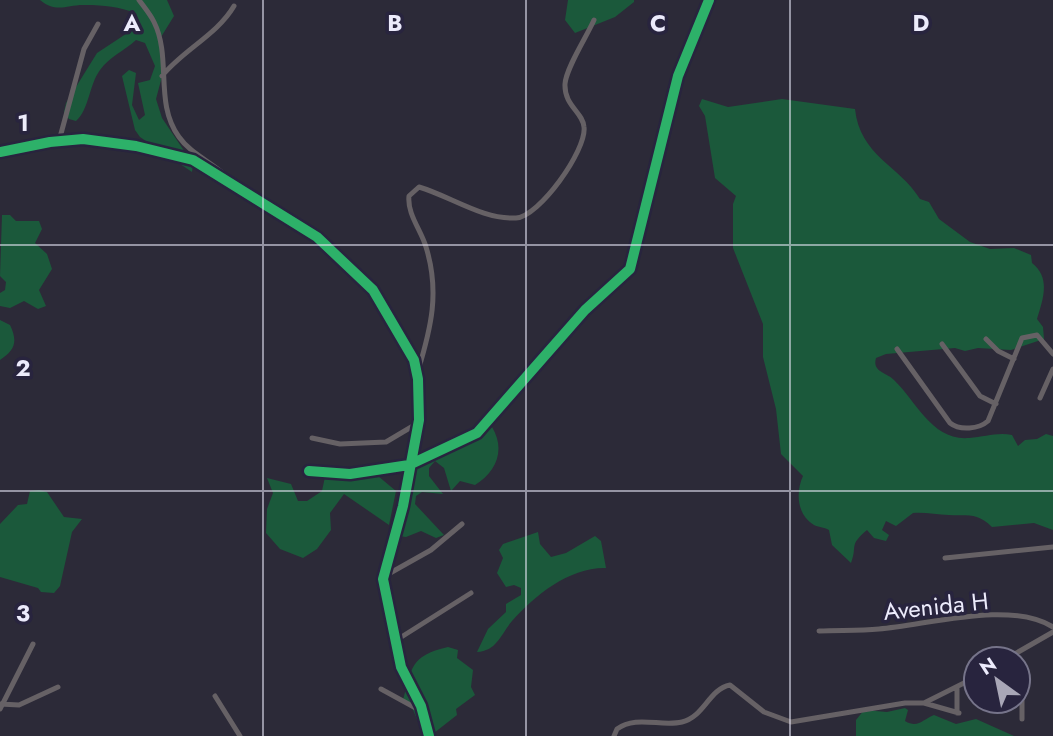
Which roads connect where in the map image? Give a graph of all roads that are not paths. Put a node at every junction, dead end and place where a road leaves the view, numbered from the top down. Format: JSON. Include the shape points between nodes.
{"nodes":[{"id":1,"x":139,"y":0,"type":"edge"},
{"id":2,"x":709,"y":0,"type":"edge"},
{"id":3,"x":233,"y":6,"type":"dead end"},
{"id":4,"x":594,"y":20,"type":"dead end"},
{"id":5,"x":98,"y":24,"type":"dead end"},
{"id":6,"x":162,"y":76,"type":"junction"},
{"id":7,"x":59,"y":141,"type":"junction"},
{"id":8,"x":0,"y":152,"type":"edge"},
{"id":9,"x":232,"y":182,"type":"junction"},
{"id":10,"x":986,"y":339,"type":"dead end"},
{"id":11,"x":942,"y":344,"type":"dead end"},
{"id":12,"x":898,"y":349,"type":"dead end"},
{"id":13,"x":1053,"y":354,"type":"edge"},
{"id":14,"x":1014,"y":359,"type":"junction"},
{"id":15,"x":1053,"y":369,"type":"edge"},
{"id":16,"x":417,"y":374,"type":"junction"},
{"id":17,"x":1041,"y":398,"type":"dead end"},
{"id":18,"x":996,"y":404,"type":"junction"},
{"id":19,"x":419,"y":423,"type":"junction"},
{"id":20,"x":312,"y":438,"type":"dead end"},
{"id":21,"x":409,"y":465,"type":"junction"},
{"id":22,"x":309,"y":471,"type":"dead end"},
{"id":23,"x":462,"y":524,"type":"dead end"},
{"id":24,"x":1053,"y":547,"type":"edge"},
{"id":25,"x":945,"y":558,"type":"dead end"},
{"id":26,"x":383,"y":577,"type":"junction"},
{"id":27,"x":471,"y":593,"type":"dead end"},
{"id":28,"x":1053,"y":629,"type":"edge"},
{"id":29,"x":819,"y":631,"type":"dead end"},
{"id":30,"x":395,"y":641,"type":"junction"},
{"id":31,"x":33,"y":644,"type":"dead end"},
{"id":32,"x":1028,"y":645,"type":"edge"},
{"id":33,"x":962,"y":685,"type":"edge"},
{"id":34,"x":58,"y":687,"type":"dead end"},
{"id":35,"x":957,"y":687,"type":"junction"},
{"id":36,"x":381,"y":689,"type":"dead end"},
{"id":37,"x":215,"y":696,"type":"dead end"},
{"id":38,"x":923,"y":703,"type":"junction"},
{"id":39,"x":0,"y":706,"type":"edge"},
{"id":40,"x":423,"y":712,"type":"junction"},
{"id":41,"x":1022,"y":715,"type":"edge"},
{"id":42,"x":1022,"y":719,"type":"dead end"},
{"id":43,"x":240,"y":736,"type":"edge"},
{"id":44,"x":429,"y":736,"type":"edge"},
{"id":45,"x":614,"y":736,"type":"edge"}],
"edges":[{"from":1,"to":6,"type":"street","via":[[155,23]]},
{"from":2,"to":21,"type":"street","via":[[678,76],[630,269],[585,310],[484,428]]},
{"from":3,"to":6,"type":"street","via":[[222,23]]},
{"from":4,"to":16,"type":"street","via":[[565,85],[569,103],[585,127],[581,141],[567,170],[530,213],[515,218],[496,216],[419,187],[409,195],[409,208],[435,282],[432,318]]},
{"from":5,"to":7,"type":"street","via":[[84,48]]},
{"from":6,"to":9,"type":"street","via":[[170,122],[177,135]]},
{"from":7,"to":8,"type":"street"},
{"from":7,"to":9,"type":"street","via":[[83,139],[165,151]]},
{"from":9,"to":16,"type":"street","via":[[317,237],[363,279],[414,360]]},
{"from":10,"to":14,"type":"street"},
{"from":11,"to":18,"type":"street","via":[[980,397]]},
{"from":12,"to":18,"type":"street","via":[[954,427],[983,425]]},
{"from":13,"to":14,"type":"street","via":[[1039,337],[1028,334]]},
{"from":14,"to":18,"type":"street"},
{"from":15,"to":17,"type":"street"},
{"from":16,"to":19,"type":"street"},
{"from":19,"to":20,"type":"street","via":[[386,442],[340,444]]},
{"from":19,"to":21,"type":"street"},
{"from":21,"to":22,"type":"street","via":[[350,474]]},
{"from":21,"to":26,"type":"street"},
{"from":23,"to":26,"type":"street","via":[[431,550]]},
{"from":24,"to":25,"type":"street"},
{"from":26,"to":30,"type":"street"},
{"from":27,"to":30,"type":"street"},
{"from":28,"to":29,"type":"street","name":"Avenida H","via":[[1034,617],[982,617],[877,630]]},
{"from":28,"to":32,"type":"street"},
{"from":30,"to":40,"type":"street","via":[[401,667]]},
{"from":31,"to":39,"type":"street"},
{"from":33,"to":35,"type":"street"},
{"from":34,"to":39,"type":"street","via":[[19,705]]},
{"from":35,"to":38,"type":"street"},
{"from":35,"to":38,"type":"street","via":[[958,713]]},
{"from":36,"to":40,"type":"street"},
{"from":37,"to":43,"type":"street"},
{"from":38,"to":45,"type":"street","via":[[791,722],[764,712],[730,685],[719,689],[690,719],[628,724]]},
{"from":40,"to":44,"type":"street"},
{"from":41,"to":42,"type":"street"}]}
